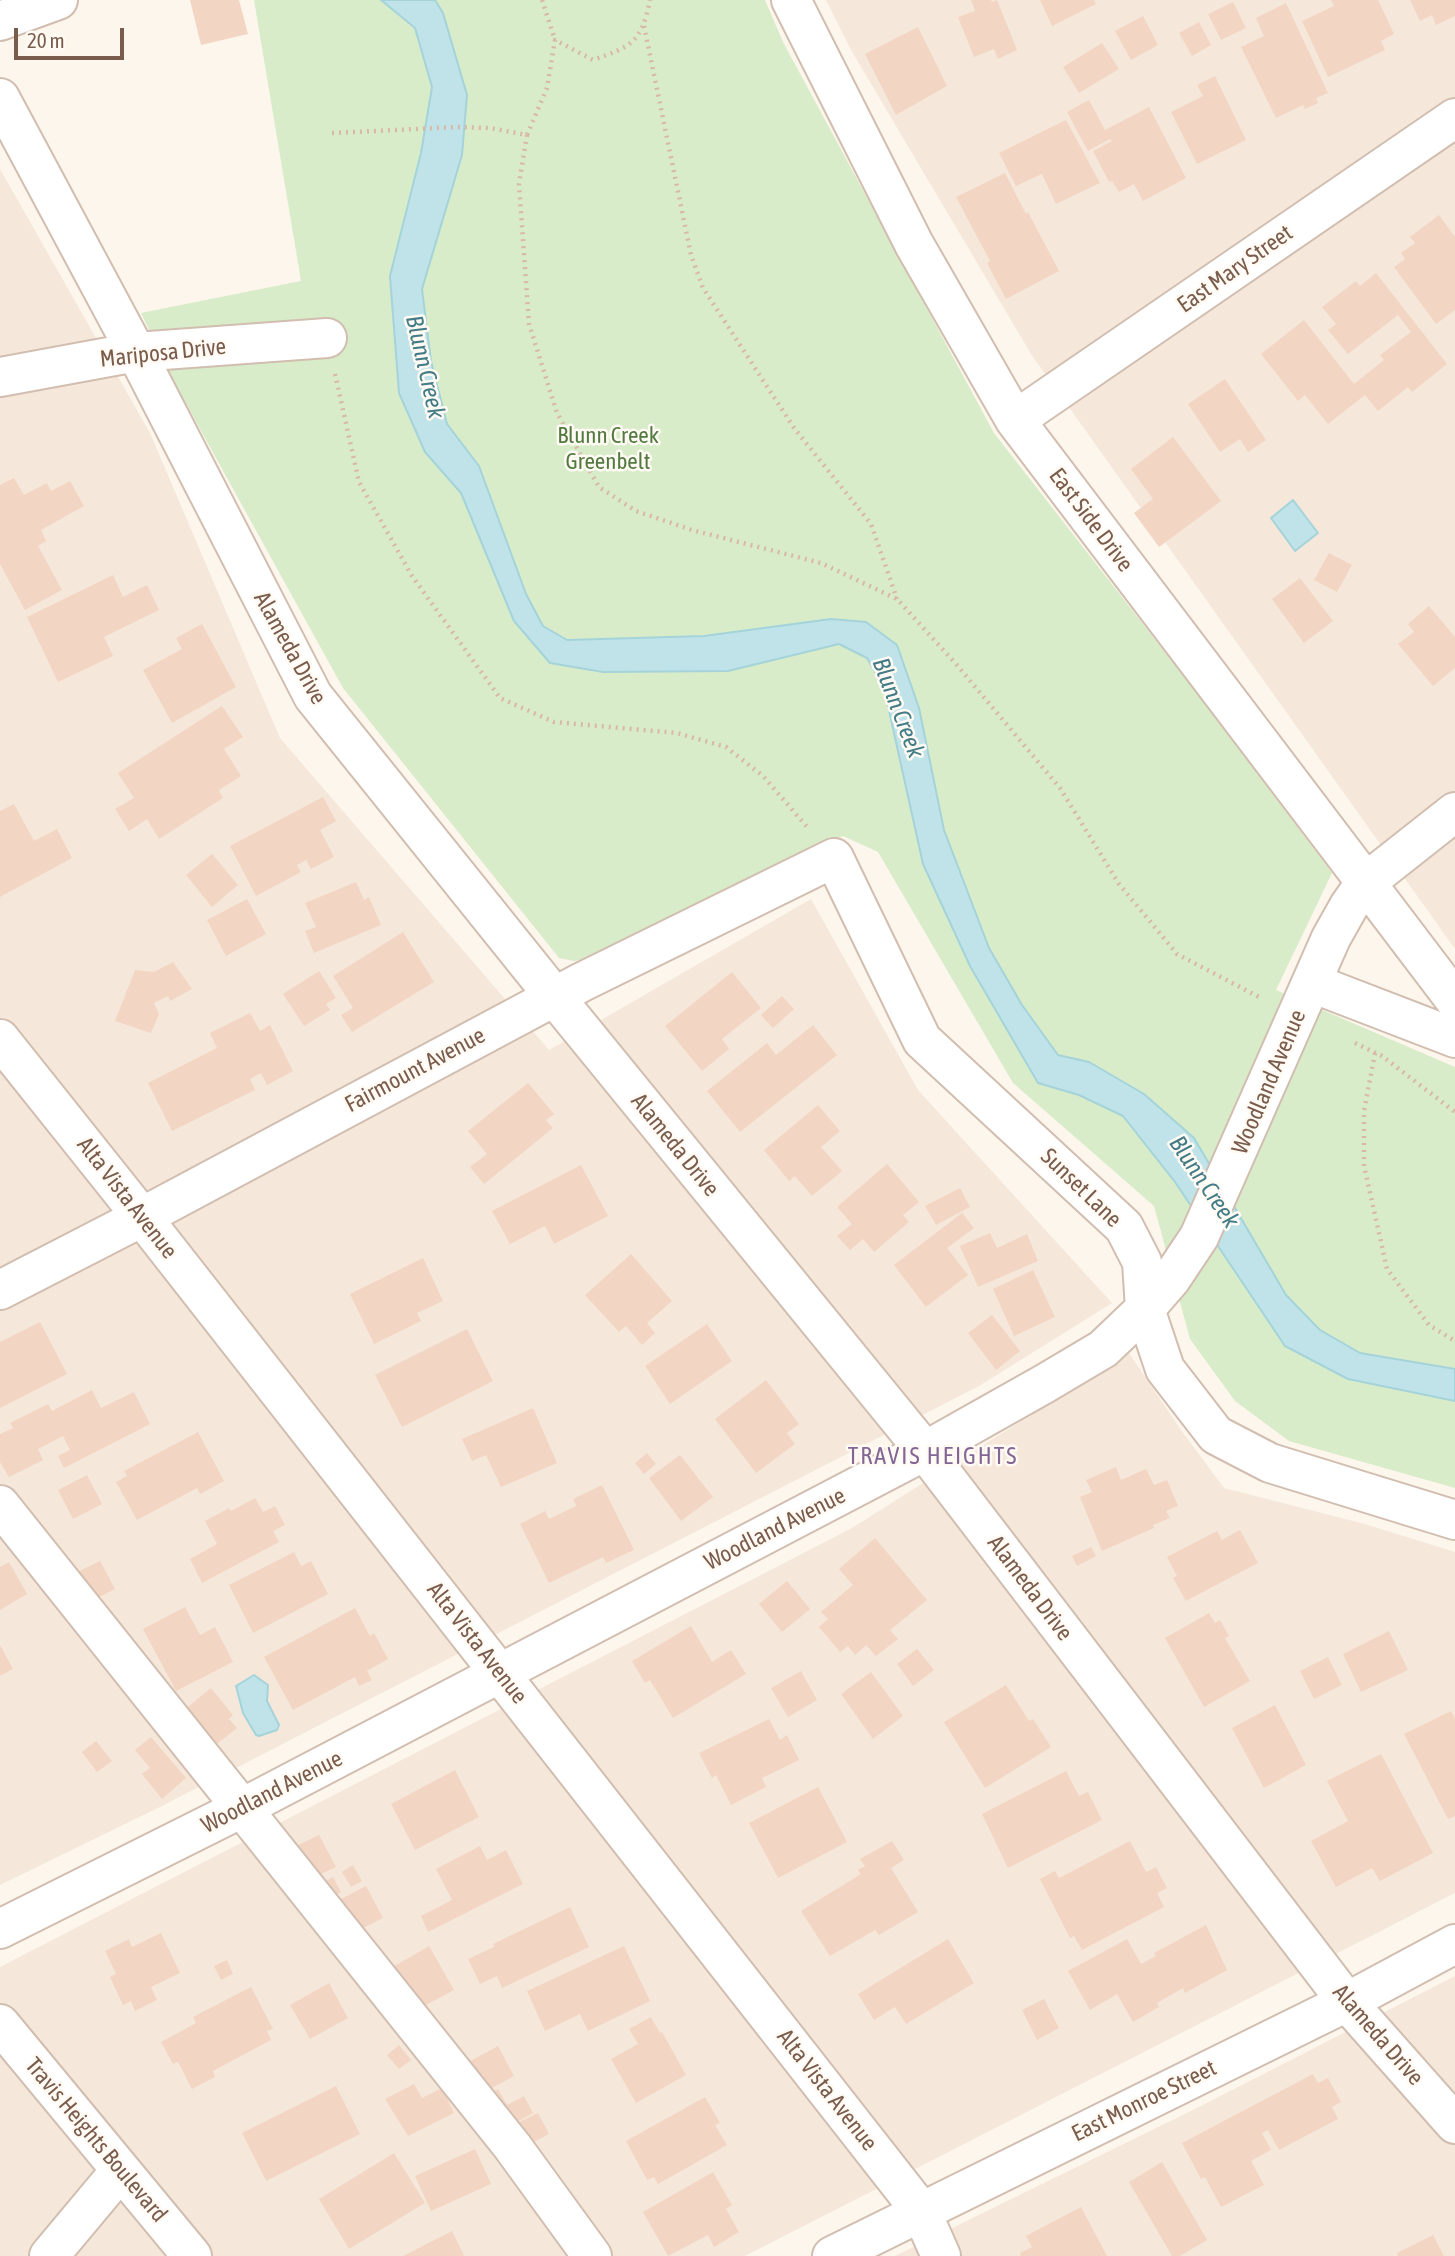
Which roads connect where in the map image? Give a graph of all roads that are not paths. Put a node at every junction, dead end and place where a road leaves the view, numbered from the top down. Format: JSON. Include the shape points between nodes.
{"nodes":[{"id":1,"x":58,"y":0,"type":"edge"},
{"id":2,"x":795,"y":2,"type":"edge"},
{"id":3,"x":0,"y":21,"type":"edge"},
{"id":4,"x":0,"y":98,"type":"edge"},
{"id":5,"x":1455,"y":118,"type":"edge"},
{"id":6,"x":327,"y":338,"type":"road end"},
{"id":7,"x":136,"y":352,"type":"junction"},
{"id":8,"x":0,"y":377,"type":"edge"},
{"id":9,"x":1016,"y":420,"type":"junction"},
{"id":10,"x":1455,"y":812,"type":"edge"},
{"id":11,"x":834,"y":858,"type":"joint"},
{"id":12,"x":1365,"y":883,"type":"junction"},
{"id":13,"x":1312,"y":983,"type":"junction"},
{"id":14,"x":554,"y":996,"type":"junction"},
{"id":15,"x":1455,"y":1000,"type":"edge"},
{"id":16,"x":1455,"y":1038,"type":"edge"},
{"id":17,"x":0,"y":1039,"type":"edge"},
{"id":18,"x":142,"y":1217,"type":"junction"},
{"id":19,"x":0,"y":1290,"type":"edge"},
{"id":20,"x":1145,"y":1309,"type":"junction"},
{"id":21,"x":925,"y":1451,"type":"junction"},
{"id":22,"x":0,"y":1505,"type":"edge"},
{"id":23,"x":1455,"y":1520,"type":"edge"},
{"id":24,"x":500,"y":1672,"type":"junction"},
{"id":25,"x":242,"y":1808,"type":"junction"},
{"id":26,"x":0,"y":1929,"type":"edge"},
{"id":27,"x":1455,"y":1944,"type":"edge"},
{"id":28,"x":1347,"y":2002,"type":"junction"},
{"id":29,"x":0,"y":2024,"type":"edge"},
{"id":30,"x":1455,"y":2124,"type":"edge"},
{"id":31,"x":120,"y":2171,"type":"junction"},
{"id":32,"x":921,"y":2211,"type":"junction"},
{"id":33,"x":49,"y":2256,"type":"edge"},
{"id":34,"x":192,"y":2256,"type":"edge"},
{"id":35,"x":592,"y":2256,"type":"edge"},
{"id":36,"x":832,"y":2256,"type":"edge"},
{"id":37,"x":941,"y":2256,"type":"edge"}],
"edges":[{"from":1,"to":3,"type":"street"},
{"from":2,"to":9,"type":"street","name":"East Side Drive","via":[[914,244]]},
{"from":4,"to":7,"type":"street","name":"Alameda Drive"},
{"from":5,"to":9,"type":"street","name":"East Mary Street"},
{"from":6,"to":7,"type":"street","name":"Mariposa Drive"},
{"from":7,"to":8,"type":"street","name":"Mariposa Drive"},
{"from":7,"to":14,"type":"street","name":"Alameda Drive","via":[[313,696]]},
{"from":9,"to":12,"type":"street","name":"East Side Drive"},
{"from":10,"to":12,"type":"street","name":"Woodland Avenue"},
{"from":11,"to":14,"type":"street","name":"Fairmount Avenue"},
{"from":11,"to":20,"type":"street","name":"Sunset Lane","via":[[922,1040],[1124,1227],[1142,1262]]},
{"from":12,"to":13,"type":"street","name":"Woodland Avenue","via":[[1337,927]]},
{"from":12,"to":15,"type":"street","name":"East Side Drive"},
{"from":13,"to":16,"type":"street"},
{"from":13,"to":20,"type":"street","name":"Woodland Avenue","via":[[1199,1237]]},
{"from":14,"to":18,"type":"street","name":"Fairmount Avenue"},
{"from":14,"to":21,"type":"street","name":"Alameda Drive"},
{"from":17,"to":18,"type":"street","name":"Alta Vista Avenue"},
{"from":18,"to":19,"type":"street","name":"Fairmount Avenue"},
{"from":18,"to":24,"type":"street","name":"Alta Vista Avenue"},
{"from":20,"to":21,"type":"street","name":"Woodland Avenue","via":[[1103,1349]]},
{"from":20,"to":23,"type":"street","name":"Sunset Lane","via":[[1166,1369],[1216,1435],[1270,1464]]},
{"from":21,"to":24,"type":"street","name":"Woodland Avenue"},
{"from":21,"to":28,"type":"street","name":"Alameda Drive"},
{"from":22,"to":25,"type":"street"},
{"from":24,"to":25,"type":"street","name":"Woodland Avenue"},
{"from":24,"to":32,"type":"street","name":"Alta Vista Avenue"},
{"from":25,"to":26,"type":"street","name":"Woodland Avenue"},
{"from":25,"to":35,"type":"street","via":[[512,2146]]},
{"from":27,"to":28,"type":"street","name":"East Monroe Street"},
{"from":28,"to":30,"type":"street","name":"Alameda Drive"},
{"from":28,"to":32,"type":"street","name":"East Monroe Street"},
{"from":29,"to":31,"type":"street","name":"Travis Heights Boulevard"},
{"from":31,"to":33,"type":"street"},
{"from":31,"to":34,"type":"street","name":"Travis Heights Boulevard"},
{"from":32,"to":36,"type":"street","name":"East Monroe Street"},
{"from":32,"to":37,"type":"street","name":"Alta Vista Avenue"}]}
